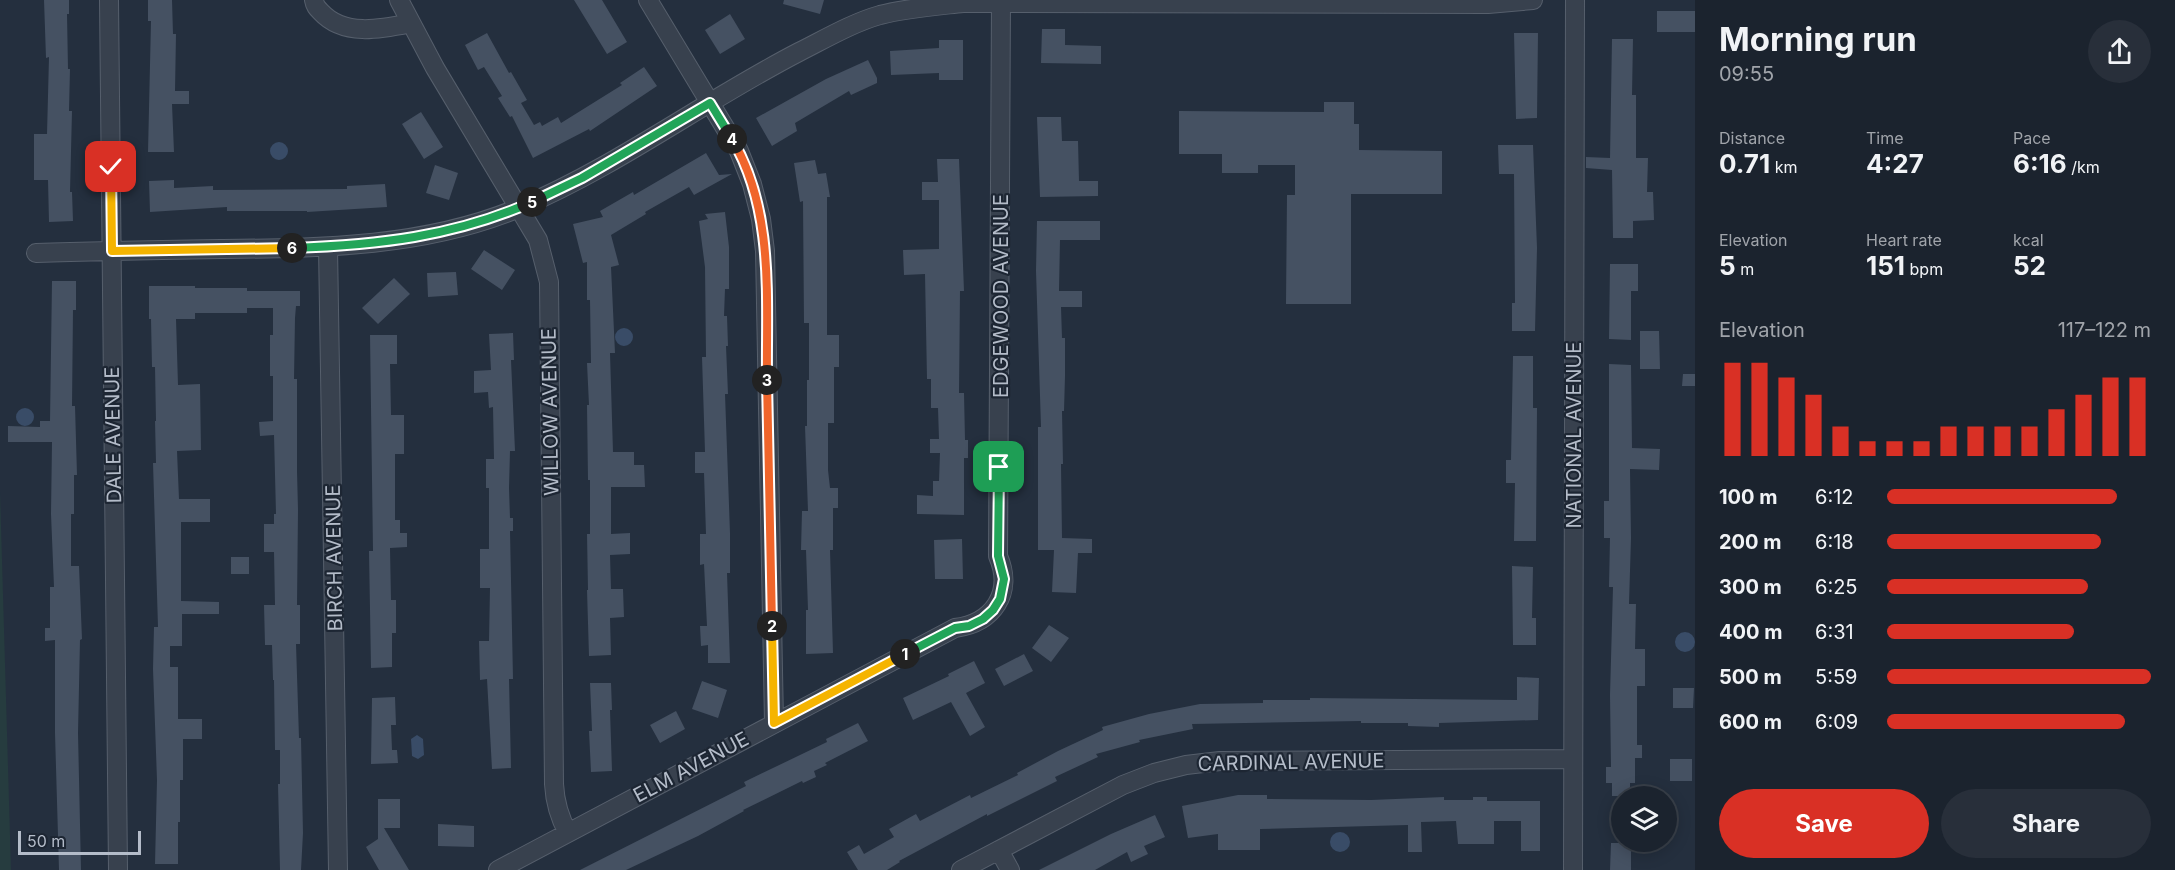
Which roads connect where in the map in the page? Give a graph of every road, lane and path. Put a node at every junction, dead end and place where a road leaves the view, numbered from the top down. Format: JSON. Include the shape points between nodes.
{"nodes":[{"id":1,"x":109,"y":0,"type":"edge"},
{"id":2,"x":314,"y":0,"type":"edge"},
{"id":3,"x":399,"y":0,"type":"edge"},
{"id":4,"x":648,"y":0,"type":"edge"},
{"id":5,"x":1533,"y":0,"type":"edge"},
{"id":6,"x":1575,"y":0,"type":"edge"},
{"id":7,"x":1222,"y":1,"type":"edge"},
{"id":8,"x":1001,"y":2,"type":"edge"},
{"id":9,"x":878,"y":8,"type":"edge"},
{"id":10,"x":411,"y":23,"type":"junction"},
{"id":11,"x":710,"y":103,"type":"junction"},
{"id":12,"x":519,"y":207,"type":"junction"},
{"id":13,"x":328,"y":247,"type":"junction"},
{"id":14,"x":112,"y":251,"type":"junction"},
{"id":15,"x":36,"y":253,"type":"dead end"},
{"id":16,"x":1002,"y":592,"type":"joint"},
{"id":17,"x":774,"y":723,"type":"junction"},
{"id":18,"x":1573,"y":759,"type":"junction"},
{"id":19,"x":568,"y":833,"type":"junction"},
{"id":20,"x":999,"y":850,"type":"junction"},
{"id":21,"x":118,"y":870,"type":"edge"},
{"id":22,"x":338,"y":870,"type":"edge"},
{"id":23,"x":498,"y":870,"type":"edge"},
{"id":24,"x":961,"y":870,"type":"edge"},
{"id":25,"x":1010,"y":870,"type":"edge"},
{"id":26,"x":1573,"y":870,"type":"edge"}],
"edges":[{"from":1,"to":14,"type":"street","name":"DALE AVENUE"},
{"from":2,"to":10,"type":"street","via":[[328,20],[350,28],[372,30]]},
{"from":3,"to":10,"type":"street","name":"WILLOW AVENUE"},
{"from":4,"to":11,"type":"street"},
{"from":5,"to":7,"type":"street","via":[[1488,4]]},
{"from":6,"to":18,"type":"street","name":"NATIONAL AVENUE"},
{"from":7,"to":8,"type":"street"},
{"from":8,"to":9,"type":"street"},
{"from":8,"to":16,"type":"street","name":"EDGEWOOD AVENUE","via":[[998,556],[1004,579]]},
{"from":9,"to":11,"type":"street"},
{"from":10,"to":12,"type":"street","name":"WILLOW AVENUE"},
{"from":11,"to":12,"type":"street","via":[[582,178]]},
{"from":11,"to":17,"type":"street","via":[[739,151],[752,184],[765,251]]},
{"from":12,"to":13,"type":"street","via":[[414,238]]},
{"from":12,"to":19,"type":"street","name":"WILLOW AVENUE","via":[[538,240],[549,282],[554,784],[557,810]]},
{"from":13,"to":14,"type":"street"},
{"from":13,"to":22,"type":"street","name":"BIRCH AVENUE"},
{"from":14,"to":15,"type":"street"},
{"from":14,"to":21,"type":"street","name":"DALE AVENUE"},
{"from":16,"to":17,"type":"street","name":"ELM AVENUE","via":[[983,619],[955,628]]},
{"from":17,"to":19,"type":"street","name":"ELM AVENUE"},
{"from":18,"to":20,"type":"street","name":"CARDINAL AVENUE","via":[[1220,761],[1186,765],[1123,784]]},
{"from":18,"to":26,"type":"street","name":"NATIONAL AVENUE"},
{"from":19,"to":23,"type":"street","name":"ELM AVENUE"},
{"from":20,"to":24,"type":"street","name":"CARDINAL AVENUE"},
{"from":20,"to":25,"type":"street"}]}
